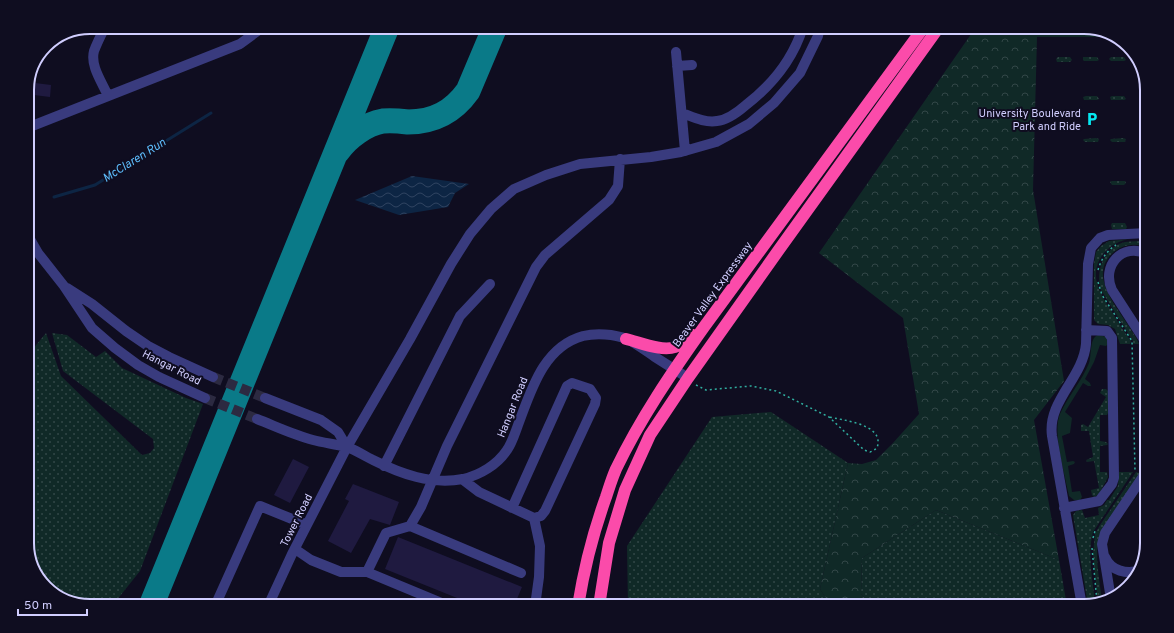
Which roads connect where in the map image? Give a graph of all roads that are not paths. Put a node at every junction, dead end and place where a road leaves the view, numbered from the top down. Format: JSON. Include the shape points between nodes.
{"nodes":[{"id":1,"x":102,"y":34,"type":"edge"},
{"id":2,"x":254,"y":34,"type":"edge"},
{"id":3,"x":800,"y":34,"type":"edge"},
{"id":4,"x":818,"y":34,"type":"edge"},
{"id":5,"x":919,"y":34,"type":"edge"},
{"id":6,"x":934,"y":34,"type":"edge"},
{"id":7,"x":676,"y":52,"type":"dead end"},
{"id":8,"x":692,"y":65,"type":"dead end"},
{"id":9,"x":677,"y":66,"type":"junction"},
{"id":10,"x":108,"y":96,"type":"junction"},
{"id":11,"x":682,"y":113,"type":"junction"},
{"id":12,"x":34,"y":125,"type":"edge"},
{"id":13,"x":685,"y":151,"type":"junction"},
{"id":14,"x":620,"y":159,"type":"junction"},
{"id":15,"x":1140,"y":233,"type":"edge"},
{"id":16,"x":34,"y":247,"type":"edge"},
{"id":17,"x":1140,"y":251,"type":"edge"},
{"id":18,"x":490,"y":284,"type":"dead end"},
{"id":19,"x":64,"y":286,"type":"junction"},
{"id":20,"x":704,"y":327,"type":"junction"},
{"id":21,"x":1086,"y":330,"type":"junction"},
{"id":22,"x":1140,"y":333,"type":"edge"},
{"id":23,"x":626,"y":339,"type":"junction"},
{"id":24,"x":674,"y":369,"type":"junction"},
{"id":25,"x":213,"y":377,"type":"tunnel mouth"},
{"id":26,"x":688,"y":378,"type":"junction"},
{"id":27,"x":205,"y":398,"type":"tunnel mouth"},
{"id":28,"x":265,"y":398,"type":"tunnel mouth"},
{"id":29,"x":257,"y":419,"type":"tunnel mouth"},
{"id":30,"x":347,"y":447,"type":"junction"},
{"id":31,"x":384,"y":466,"type":"junction"},
{"id":32,"x":462,"y":479,"type":"junction"},
{"id":33,"x":434,"y":480,"type":"junction"},
{"id":34,"x":1140,"y":481,"type":"edge"},
{"id":35,"x":512,"y":508,"type":"junction"},
{"id":36,"x":1064,"y":508,"type":"junction"},
{"id":37,"x":534,"y":518,"type":"junction"},
{"id":38,"x":307,"y":525,"type":"junction"},
{"id":39,"x":410,"y":526,"type":"junction"},
{"id":40,"x":295,"y":549,"type":"junction"},
{"id":41,"x":1104,"y":555,"type":"junction"},
{"id":42,"x":1131,"y":571,"type":"edge"},
{"id":43,"x":367,"y":572,"type":"junction"},
{"id":44,"x":521,"y":573,"type":"dead end"},
{"id":45,"x":1110,"y":592,"type":"edge"},
{"id":46,"x":218,"y":599,"type":"edge"},
{"id":47,"x":271,"y":599,"type":"edge"},
{"id":48,"x":432,"y":599,"type":"edge"},
{"id":49,"x":536,"y":599,"type":"edge"},
{"id":50,"x":579,"y":599,"type":"edge"},
{"id":51,"x":600,"y":599,"type":"edge"},
{"id":52,"x":1081,"y":599,"type":"edge"}],
"edges":[{"from":1,"to":10,"type":"street","via":[[94,51],[94,67]]},
{"from":2,"to":10,"type":"street","via":[[240,44]]},
{"from":3,"to":11,"type":"street","via":[[778,73],[759,95],[740,110],[716,121]]},
{"from":4,"to":13,"type":"street","name":"Tower Road","via":[[800,73],[774,103],[749,124],[716,142]]},
{"from":5,"to":20,"type":"highway","name":"Beaver Valley Expressway"},
{"from":6,"to":26,"type":"highway"},
{"from":7,"to":9,"type":"street"},
{"from":8,"to":9,"type":"street"},
{"from":9,"to":11,"type":"street"},
{"from":10,"to":12,"type":"street"},
{"from":11,"to":13,"type":"street"},
{"from":13,"to":14,"type":"street","name":"Tower Road"},
{"from":14,"to":30,"type":"street","name":"Tower Road","via":[[580,164],[546,175],[514,189],[491,209],[470,234],[451,264]]},
{"from":14,"to":33,"type":"street","via":[[618,186],[609,200],[545,255],[536,267],[447,446]]},
{"from":15,"to":21,"type":"street","via":[[1108,235],[1093,244],[1088,258]]},
{"from":16,"to":19,"type":"street","name":"Hangar Road"},
{"from":17,"to":22,"type":"street","via":[[1123,253],[1112,264],[1109,273],[1112,290]]},
{"from":18,"to":31,"type":"street","via":[[460,316]]},
{"from":19,"to":25,"type":"street","name":"Hangar Road","via":[[148,346]]},
{"from":19,"to":27,"type":"street","name":"Hangar Road","via":[[92,328],[115,348],[148,371]]},
{"from":20,"to":23,"type":"highway","via":[[681,345],[671,348],[660,348]]},
{"from":20,"to":24,"type":"highway","name":"Beaver Valley Expressway"},
{"from":21,"to":36,"type":"street","via":[[1082,363],[1057,405],[1052,420],[1052,436]]},
{"from":21,"to":36,"type":"street","via":[[1107,331],[1112,338],[1114,478],[1099,501]]},
{"from":23,"to":24,"type":"street","name":"Hangar Road"},
{"from":23,"to":32,"type":"street","name":"Hangar Road","via":[[587,335],[567,342],[555,350],[538,376],[508,449],[490,468]]},
{"from":24,"to":26,"type":"street","name":"Hangar Road"},
{"from":24,"to":50,"type":"highway","name":"Beaver Valley Expressway","via":[[616,470],[596,527]]},
{"from":26,"to":51,"type":"highway","via":[[650,435],[625,490],[609,543]]},
{"from":28,"to":30,"type":"street","name":"Hangar Road","via":[[322,420],[338,432]]},
{"from":29,"to":30,"type":"street","name":"Hangar Road","via":[[312,440]]},
{"from":30,"to":31,"type":"street","name":"Hangar Road"},
{"from":30,"to":38,"type":"street","name":"Tower Road"},
{"from":31,"to":33,"type":"street","name":"Hangar Road"},
{"from":32,"to":33,"type":"street","name":"Hangar Road"},
{"from":32,"to":35,"type":"street","via":[[480,492]]},
{"from":33,"to":39,"type":"street"},
{"from":34,"to":41,"type":"street","via":[[1105,533],[1102,544]]},
{"from":35,"to":37,"type":"street"},
{"from":35,"to":37,"type":"street","via":[[567,386],[572,383],[590,390],[596,398],[595,404],[545,511],[541,516]]},
{"from":36,"to":52,"type":"street"},
{"from":37,"to":49,"type":"street","via":[[540,546]]},
{"from":38,"to":40,"type":"street","name":"Tower Road"},
{"from":38,"to":46,"type":"street","via":[[260,506]]},
{"from":39,"to":43,"type":"street","via":[[386,533]]},
{"from":39,"to":44,"type":"street"},
{"from":40,"to":43,"type":"street","via":[[311,560],[341,572]]},
{"from":40,"to":47,"type":"street","name":"Tower Road"},
{"from":41,"to":42,"type":"street","via":[[1108,563],[1121,571]]},
{"from":41,"to":45,"type":"street"},
{"from":43,"to":48,"type":"street"}]}
